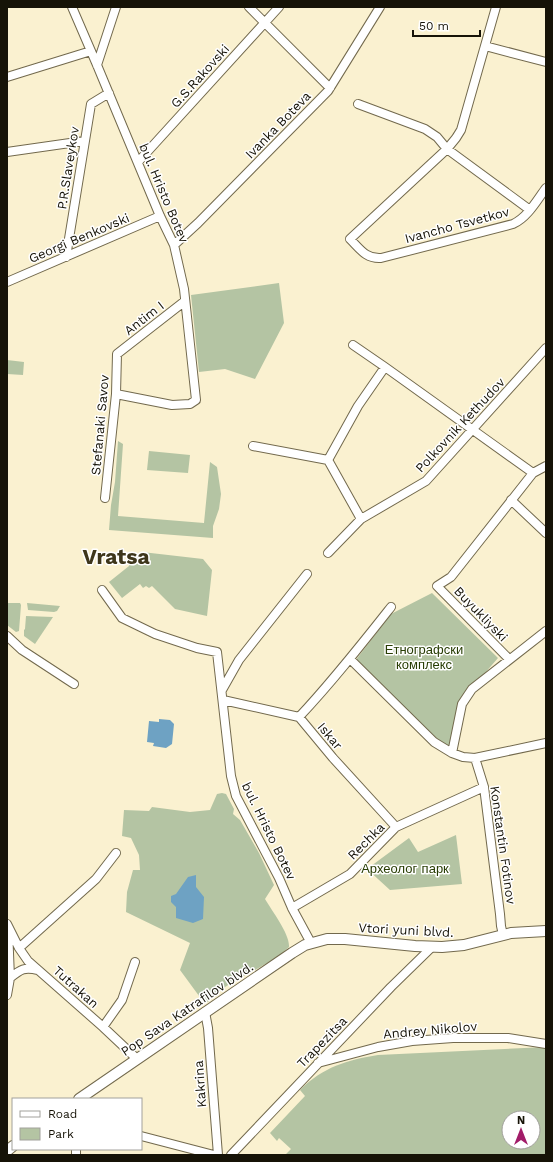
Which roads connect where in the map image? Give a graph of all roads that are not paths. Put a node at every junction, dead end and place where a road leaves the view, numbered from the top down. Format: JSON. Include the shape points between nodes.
{"nodes":[{"id":1,"x":72,"y":7,"type":"edge"},
{"id":2,"x":116,"y":7,"type":"edge"},
{"id":3,"x":248,"y":7,"type":"edge"},
{"id":4,"x":279,"y":7,"type":"edge"},
{"id":5,"x":380,"y":7,"type":"edge"},
{"id":6,"x":496,"y":7,"type":"edge"},
{"id":7,"x":265,"y":22,"type":"junction"},
{"id":8,"x":485,"y":46,"type":"junction"},
{"id":9,"x":91,"y":51,"type":"junction"},
{"id":10,"x":546,"y":62,"type":"edge"},
{"id":11,"x":97,"y":64,"type":"junction"},
{"id":12,"x":7,"y":77,"type":"edge"},
{"id":13,"x":330,"y":88,"type":"junction"},
{"id":14,"x":109,"y":93,"type":"junction"},
{"id":15,"x":358,"y":104,"type":"dead end"},
{"id":16,"x":84,"y":141,"type":"junction"},
{"id":17,"x":447,"y":149,"type":"junction"},
{"id":18,"x":7,"y":152,"type":"edge"},
{"id":19,"x":138,"y":162,"type":"junction"},
{"id":20,"x":546,"y":188,"type":"edge"},
{"id":21,"x":530,"y":210,"type":"junction"},
{"id":22,"x":160,"y":216,"type":"junction"},
{"id":23,"x":174,"y":245,"type":"junction"},
{"id":24,"x":66,"y":257,"type":"junction"},
{"id":25,"x":7,"y":282,"type":"edge"},
{"id":26,"x":185,"y":301,"type":"junction"},
{"id":27,"x":353,"y":346,"type":"dead end"},
{"id":28,"x":546,"y":348,"type":"edge"},
{"id":29,"x":117,"y":354,"type":"joint"},
{"id":30,"x":385,"y":367,"type":"junction"},
{"id":31,"x":116,"y":394,"type":"junction"},
{"id":32,"x":472,"y":429,"type":"junction"},
{"id":33,"x":253,"y":446,"type":"dead end"},
{"id":34,"x":328,"y":460,"type":"junction"},
{"id":35,"x":546,"y":466,"type":"edge"},
{"id":36,"x":533,"y":473,"type":"junction"},
{"id":37,"x":105,"y":498,"type":"dead end"},
{"id":38,"x":511,"y":500,"type":"junction"},
{"id":39,"x":361,"y":519,"type":"junction"},
{"id":40,"x":546,"y":533,"type":"edge"},
{"id":41,"x":328,"y":553,"type":"dead end"},
{"id":42,"x":307,"y":574,"type":"dead end"},
{"id":43,"x":102,"y":590,"type":"dead end"},
{"id":44,"x":391,"y":607,"type":"dead end"},
{"id":45,"x":546,"y":630,"type":"edge"},
{"id":46,"x":7,"y":636,"type":"edge"},
{"id":47,"x":7,"y":644,"type":"edge"},
{"id":48,"x":18,"y":646,"type":"junction"},
{"id":49,"x":350,"y":659,"type":"junction"},
{"id":50,"x":509,"y":659,"type":"junction"},
{"id":51,"x":74,"y":684,"type":"dead end"},
{"id":52,"x":222,"y":690,"type":"junction"},
{"id":53,"x":223,"y":700,"type":"junction"},
{"id":54,"x":299,"y":717,"type":"junction"},
{"id":55,"x":546,"y":743,"type":"edge"},
{"id":56,"x":452,"y":753,"type":"junction"},
{"id":57,"x":476,"y":758,"type":"junction"},
{"id":58,"x":484,"y":787,"type":"junction"},
{"id":59,"x":396,"y":827,"type":"junction"},
{"id":60,"x":116,"y":852,"type":"dead end"},
{"id":61,"x":292,"y":908,"type":"junction"},
{"id":62,"x":7,"y":924,"type":"edge"},
{"id":63,"x":546,"y":931,"type":"edge"},
{"id":64,"x":503,"y":935,"type":"junction"},
{"id":65,"x":311,"y":943,"type":"junction"},
{"id":66,"x":432,"y":946,"type":"junction"},
{"id":67,"x":19,"y":948,"type":"junction"},
{"id":68,"x":135,"y":962,"type":"dead end"},
{"id":69,"x":39,"y":970,"type":"junction"},
{"id":70,"x":10,"y":978,"type":"junction"},
{"id":71,"x":7,"y":995,"type":"edge"},
{"id":72,"x":205,"y":1012,"type":"junction"},
{"id":73,"x":103,"y":1027,"type":"junction"},
{"id":74,"x":546,"y":1044,"type":"edge"},
{"id":75,"x":137,"y":1059,"type":"junction"},
{"id":76,"x":318,"y":1063,"type":"junction"},
{"id":77,"x":80,"y":1098,"type":"edge"},
{"id":78,"x":142,"y":1136,"type":"edge"},
{"id":79,"x":214,"y":1155,"type":"edge"},
{"id":80,"x":218,"y":1155,"type":"edge"},
{"id":81,"x":231,"y":1155,"type":"edge"}],
"edges":[{"from":1,"to":9,"type":"street","name":"bul. Hristo Botev"},
{"from":2,"to":11,"type":"street"},
{"from":3,"to":7,"type":"street"},
{"from":4,"to":7,"type":"street","name":"G.S.Rakovski"},
{"from":5,"to":13,"type":"street","name":"Ivanka Boteva"},
{"from":6,"to":8,"type":"street"},
{"from":7,"to":13,"type":"street"},
{"from":7,"to":19,"type":"street","name":"G.S.Rakovski"},
{"from":8,"to":10,"type":"street"},
{"from":8,"to":17,"type":"street","via":[[461,130]]},
{"from":9,"to":11,"type":"street","name":"bul. Hristo Botev"},
{"from":9,"to":12,"type":"street"},
{"from":11,"to":14,"type":"street","name":"bul. Hristo Botev"},
{"from":13,"to":23,"type":"street","name":"Ivanka Boteva"},
{"from":14,"to":16,"type":"street","name":"P.R.Slaveykov","via":[[91,104]]},
{"from":14,"to":19,"type":"street","name":"bul. Hristo Botev"},
{"from":15,"to":17,"type":"street","via":[[425,128]]},
{"from":16,"to":18,"type":"street"},
{"from":16,"to":24,"type":"street","name":"P.R.Slaveykov"},
{"from":17,"to":21,"type":"street"},
{"from":17,"to":21,"type":"street","name":"Ivancho Tsvetkov","via":[[350,240],[368,256],[381,258],[513,224],[525,217]]},
{"from":19,"to":22,"type":"street","name":"bul. Hristo Botev"},
{"from":20,"to":21,"type":"street","name":"Ivancho Tsvetkov"},
{"from":22,"to":23,"type":"street","name":"bul. Hristo Botev"},
{"from":22,"to":24,"type":"street","name":"Georgi Benkovski"},
{"from":23,"to":26,"type":"street","name":"bul. Hristo Botev"},
{"from":24,"to":25,"type":"street","name":"Georgi Benkovski"},
{"from":26,"to":29,"type":"street","name":"Antim I"},
{"from":26,"to":31,"type":"street","name":"bul. Hristo Botev","via":[[196,400],[190,404],[172,405]]},
{"from":27,"to":30,"type":"street"},
{"from":28,"to":32,"type":"street","name":"Polkovnik Kethudov"},
{"from":29,"to":31,"type":"street","name":"Stefanaki Savov"},
{"from":30,"to":32,"type":"street"},
{"from":30,"to":34,"type":"street","via":[[358,406]]},
{"from":31,"to":37,"type":"street","name":"Stefanaki Savov"},
{"from":32,"to":36,"type":"street"},
{"from":32,"to":39,"type":"street","name":"Polkovnik Kethudov","via":[[426,481]]},
{"from":33,"to":34,"type":"street"},
{"from":34,"to":39,"type":"street"},
{"from":35,"to":36,"type":"street"},
{"from":36,"to":38,"type":"street"},
{"from":38,"to":40,"type":"street"},
{"from":38,"to":50,"type":"street","name":"Buyukliyski","via":[[451,576],[437,586]]},
{"from":39,"to":41,"type":"street","name":"Polkovnik Kethudov"},
{"from":42,"to":52,"type":"street","via":[[239,660]]},
{"from":43,"to":52,"type":"street","name":"bul. Hristo Botev","via":[[122,618],[155,634],[217,652]]},
{"from":44,"to":49,"type":"street"},
{"from":45,"to":50,"type":"street"},
{"from":46,"to":48,"type":"street"},
{"from":47,"to":48,"type":"street"},
{"from":48,"to":51,"type":"street"},
{"from":49,"to":54,"type":"street"},
{"from":49,"to":56,"type":"street","via":[[434,742]]},
{"from":50,"to":56,"type":"street","via":[[472,688],[462,704]]},
{"from":52,"to":53,"type":"street","name":"bul. Hristo Botev"},
{"from":53,"to":54,"type":"street"},
{"from":53,"to":61,"type":"street","name":"bul. Hristo Botev","via":[[231,776],[236,796]]},
{"from":54,"to":59,"type":"street","name":"Iskar"},
{"from":55,"to":57,"type":"street"},
{"from":56,"to":57,"type":"street","via":[[463,758]]},
{"from":57,"to":58,"type":"street","name":"Konstantin Fotinov"},
{"from":58,"to":59,"type":"street","name":"Rechka"},
{"from":58,"to":64,"type":"street","name":"Konstantin Fotinov"},
{"from":59,"to":61,"type":"street","name":"Rechka","via":[[350,874]]},
{"from":60,"to":67,"type":"street","via":[[96,879]]},
{"from":61,"to":65,"type":"street","name":"bul. Hristo Botev"},
{"from":62,"to":67,"type":"street","name":"Tutrakan"},
{"from":62,"to":70,"type":"street"},
{"from":63,"to":64,"type":"street","name":"Vtori yuni blvd."},
{"from":64,"to":66,"type":"street","name":"Vtori yuni blvd.","via":[[464,945]]},
{"from":65,"to":66,"type":"street","name":"Vtori yuni blvd.","via":[[345,939]]},
{"from":65,"to":72,"type":"street","name":"Pop Sava Katrafilov blvd."},
{"from":66,"to":76,"type":"street","name":"Trapezitsa"},
{"from":67,"to":69,"type":"street","name":"Tutrakan","via":[[28,961]]},
{"from":68,"to":73,"type":"street","via":[[122,1000]]},
{"from":69,"to":70,"type":"street","via":[[28,968],[18,971]]},
{"from":69,"to":73,"type":"street","name":"Tutrakan"},
{"from":70,"to":71,"type":"street"},
{"from":72,"to":75,"type":"street","name":"Pop Sava Katrafilov blvd."},
{"from":72,"to":80,"type":"street","name":"Kakrina"},
{"from":73,"to":75,"type":"street","name":"Tutrakan"},
{"from":74,"to":76,"type":"street","name":"Andrey Nikolov","via":[[508,1038],[412,1041]]},
{"from":75,"to":77,"type":"street","name":"Pop Sava Katrafilov blvd."},
{"from":76,"to":81,"type":"street","name":"Trapezitsa"},
{"from":78,"to":79,"type":"street"}]}
